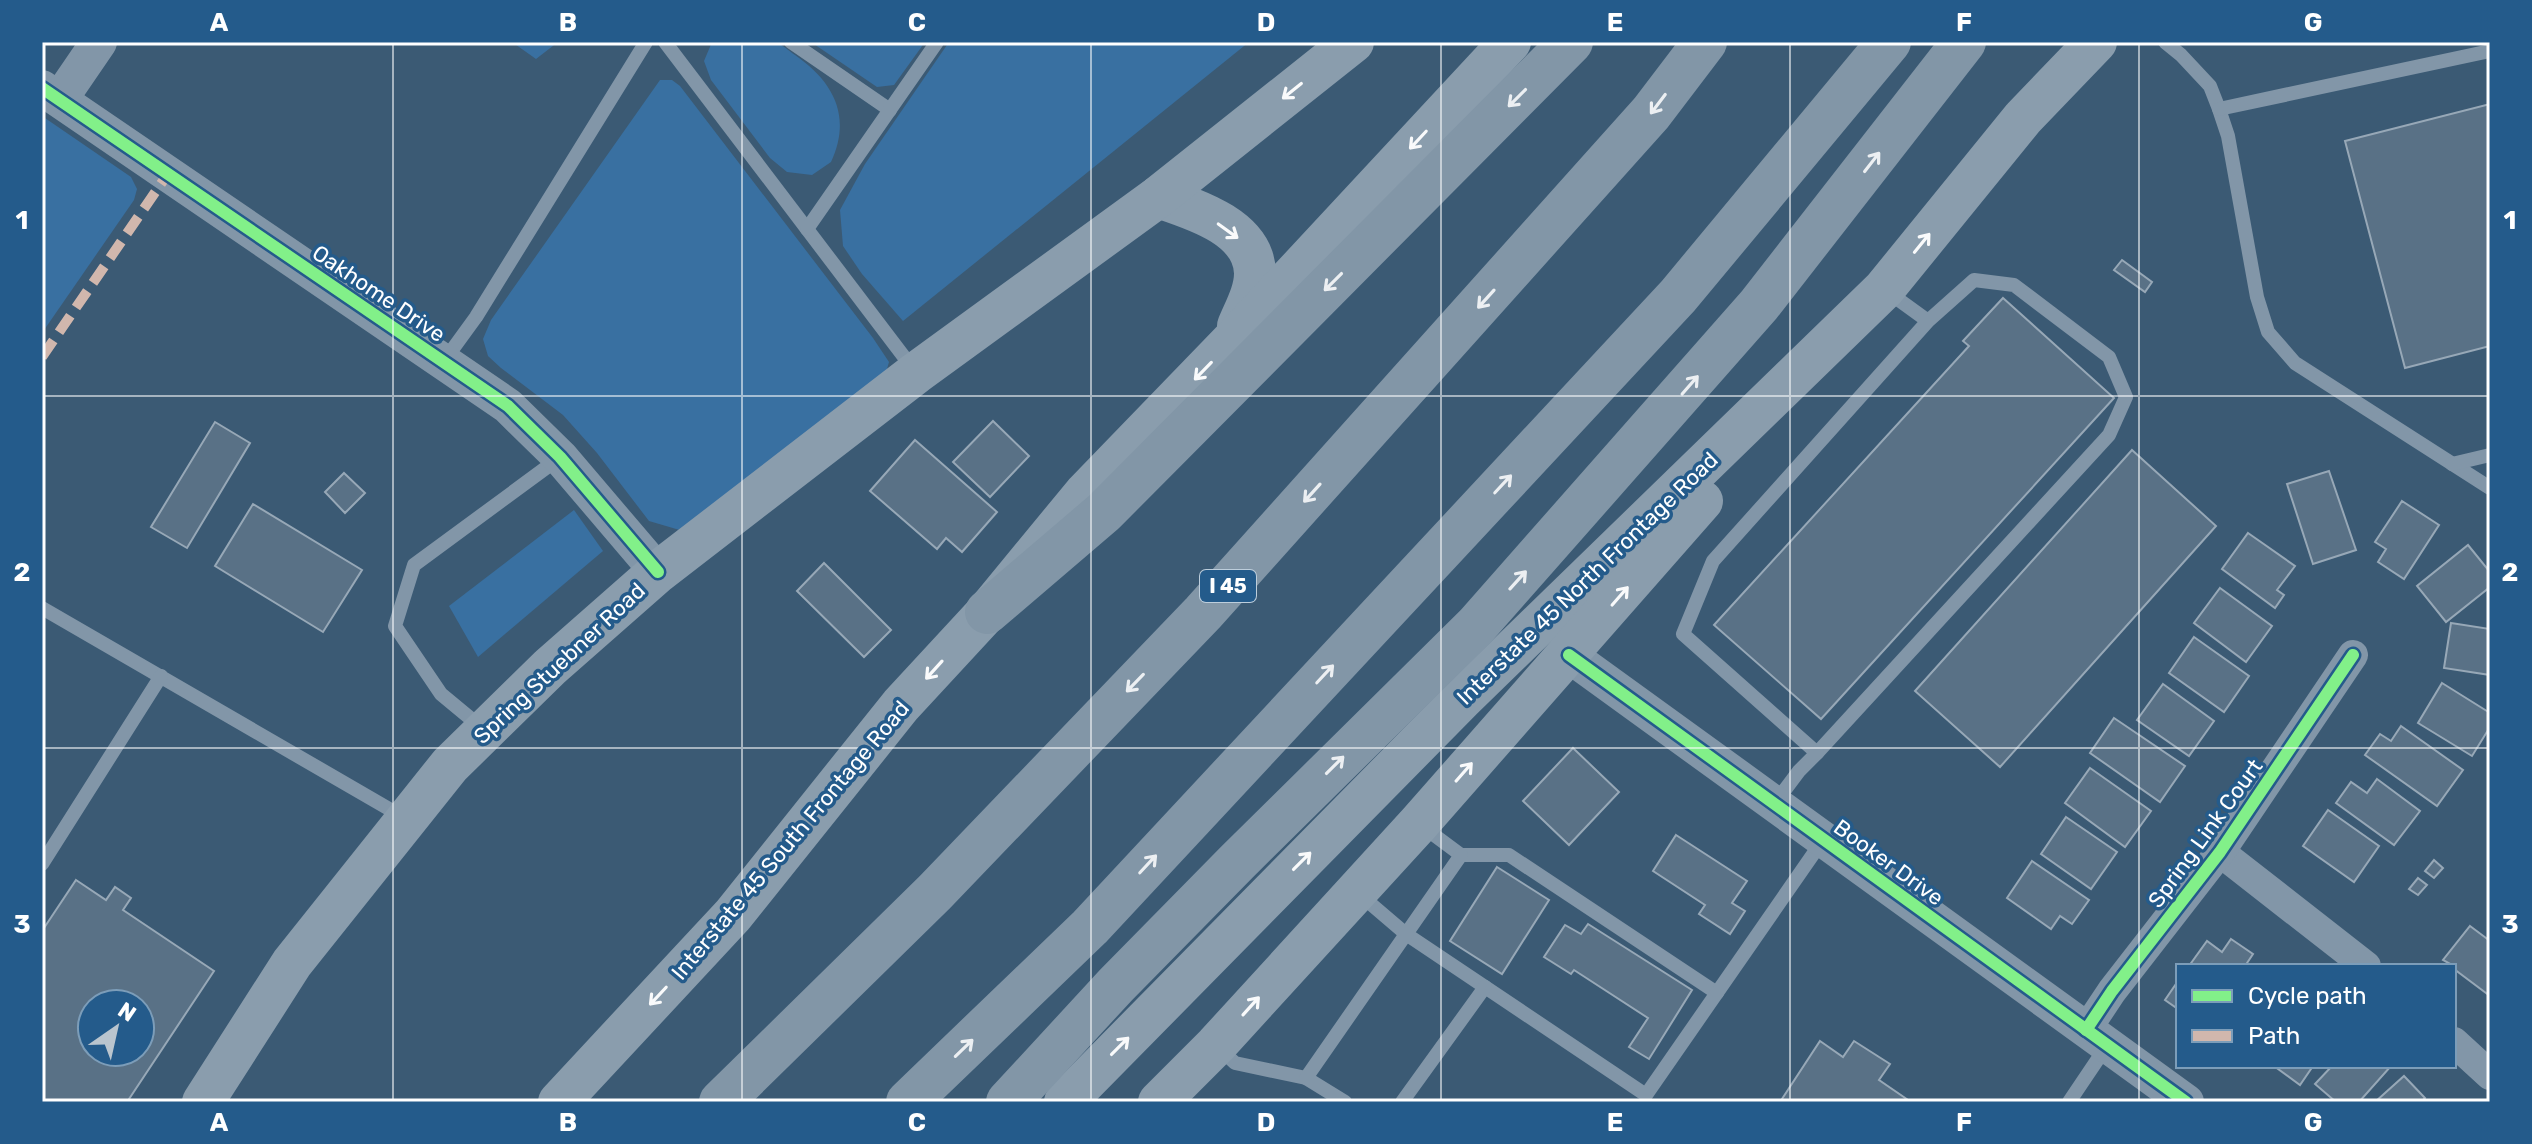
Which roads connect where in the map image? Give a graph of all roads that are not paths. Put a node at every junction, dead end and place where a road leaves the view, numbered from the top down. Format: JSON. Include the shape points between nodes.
{"nodes":[{"id":1,"x":99,"y":42,"type":"edge"},
{"id":2,"x":646,"y":42,"type":"edge"},
{"id":3,"x":665,"y":42,"type":"edge"},
{"id":4,"x":791,"y":42,"type":"edge"},
{"id":5,"x":937,"y":42,"type":"edge"},
{"id":6,"x":1353,"y":42,"type":"edge"},
{"id":7,"x":1510,"y":42,"type":"edge"},
{"id":8,"x":1571,"y":42,"type":"edge"},
{"id":9,"x":1705,"y":42,"type":"edge"},
{"id":10,"x":1889,"y":42,"type":"edge"},
{"id":11,"x":1964,"y":42,"type":"edge"},
{"id":12,"x":2096,"y":42,"type":"edge"},
{"id":13,"x":2165,"y":42,"type":"edge"},
{"id":14,"x":2490,"y":51,"type":"edge"},
{"id":15,"x":51,"y":94,"type":"edge"},
{"id":16,"x":2219,"y":109,"type":"junction"},
{"id":17,"x":890,"y":110,"type":"junction"},
{"id":18,"x":1158,"y":197,"type":"junction"},
{"id":19,"x":807,"y":229,"type":"junction"},
{"id":20,"x":1884,"y":289,"type":"junction"},
{"id":21,"x":1928,"y":321,"type":"junction"},
{"id":22,"x":1233,"y":340,"type":"junction"},
{"id":23,"x":444,"y":361,"type":"junction"},
{"id":24,"x":916,"y":373,"type":"junction"},
{"id":25,"x":2490,"y":455,"type":"edge"},
{"id":26,"x":560,"y":457,"type":"junction"},
{"id":27,"x":2452,"y":464,"type":"junction"},
{"id":28,"x":2490,"y":488,"type":"edge"},
{"id":29,"x":658,"y":572,"type":"junction"},
{"id":30,"x":42,"y":608,"type":"edge"},
{"id":31,"x":987,"y":612,"type":"junction"},
{"id":32,"x":1569,"y":655,"type":"junction"},
{"id":33,"x":2353,"y":655,"type":"dead end"},
{"id":34,"x":161,"y":676,"type":"junction"},
{"id":35,"x":486,"y":731,"type":"junction"},
{"id":36,"x":1817,"y":753,"type":"junction"},
{"id":37,"x":1775,"y":803,"type":"junction"},
{"id":38,"x":407,"y":819,"type":"junction"},
{"id":39,"x":1419,"y":823,"type":"junction"},
{"id":40,"x":1823,"y":839,"type":"junction"},
{"id":41,"x":2220,"y":852,"type":"junction"},
{"id":42,"x":1461,"y":855,"type":"junction"},
{"id":43,"x":42,"y":864,"type":"edge"},
{"id":44,"x":1357,"y":891,"type":"junction"},
{"id":45,"x":1406,"y":934,"type":"junction"},
{"id":46,"x":2363,"y":964,"type":"edge"},
{"id":47,"x":1485,"y":987,"type":"junction"},
{"id":48,"x":1717,"y":993,"type":"junction"},
{"id":49,"x":2096,"y":1038,"type":"junction"},
{"id":50,"x":2456,"y":1044,"type":"edge"},
{"id":51,"x":1216,"y":1045,"type":"junction"},
{"id":52,"x":2490,"y":1075,"type":"edge"},
{"id":53,"x":1306,"y":1078,"type":"junction"},
{"id":54,"x":1175,"y":1092,"type":"edge"},
{"id":55,"x":203,"y":1102,"type":"edge"},
{"id":56,"x":559,"y":1102,"type":"edge"},
{"id":57,"x":721,"y":1102,"type":"edge"},
{"id":58,"x":908,"y":1102,"type":"edge"},
{"id":59,"x":1008,"y":1102,"type":"edge"},
{"id":60,"x":1065,"y":1102,"type":"edge"},
{"id":61,"x":1345,"y":1102,"type":"edge"},
{"id":62,"x":1402,"y":1102,"type":"edge"},
{"id":63,"x":2069,"y":1102,"type":"edge"},
{"id":64,"x":2186,"y":1102,"type":"edge"}],
"edges":[{"from":1,"to":15,"type":"street"},
{"from":2,"to":23,"type":"lane"},
{"from":3,"to":19,"type":"lane"},
{"from":4,"to":17,"type":"lane"},
{"from":5,"to":17,"type":"lane"},
{"from":6,"to":18,"type":"main road","name":"Spring Stuebner Road","one_way":true},
{"from":7,"to":22,"type":"main road","one_way":true},
{"from":8,"to":31,"type":"highway","one_way":true,"via":[[1104,512]]},
{"from":9,"to":57,"type":"highway","number":"I 45","one_way":true,"via":[[1651,113],[1203,613],[935,892]]},
{"from":58,"to":10,"type":"highway","one_way":true,"via":[[1090,927],[1678,296]]},
{"from":59,"to":11,"type":"highway","one_way":true,"via":[[1116,985],[1476,626],[1759,305]]},
{"from":20,"to":12,"type":"main road","name":"Interstate 45 North Frontage Road","one_way":true,"via":[[2023,118]]},
{"from":13,"to":16,"type":"lane","via":[[2210,86]]},
{"from":14,"to":16,"type":"lane"},
{"from":15,"to":23,"type":"street","name":"Oakhome Drive"},
{"from":16,"to":27,"type":"lane","via":[[2268,332],[2295,363]]},
{"from":17,"to":19,"type":"lane"},
{"from":18,"to":22,"type":"main road","one_way":true,"via":[[1230,230],[1251,254],[1253,290]]},
{"from":18,"to":24,"type":"main road","name":"Spring Stuebner Road"},
{"from":19,"to":24,"type":"lane"},
{"from":20,"to":21,"type":"lane"},
{"from":32,"to":20,"type":"main road","one_way":true},
{"from":60,"to":20,"type":"main road","name":"Interstate 45 North Frontage Road","one_way":true,"via":[[1462,699]]},
{"from":21,"to":36,"type":"lane","via":[[1713,561],[1683,634]]},
{"from":21,"to":36,"type":"lane","via":[[1974,280],[2014,285],[2109,357],[2126,397],[2109,435]]},
{"from":22,"to":31,"type":"main road","one_way":true,"via":[[1085,493]]},
{"from":23,"to":26,"type":"street","name":"Oakhome Drive","via":[[508,406]]},
{"from":24,"to":29,"type":"main road","name":"Spring Stuebner Road"},
{"from":25,"to":27,"type":"lane"},
{"from":26,"to":29,"type":"street","name":"Oakhome Drive"},
{"from":26,"to":35,"type":"lane","via":[[414,565],[395,626],[441,694]]},
{"from":27,"to":28,"type":"lane"},
{"from":29,"to":35,"type":"main road","name":"Spring Stuebner Road"},
{"from":30,"to":34,"type":"lane"},
{"from":31,"to":56,"type":"main road","name":"Interstate 45 South Frontage Road","one_way":true,"via":[[901,705],[733,915]]},
{"from":32,"to":37,"type":"street","name":"Booker Drive"},
{"from":39,"to":32,"type":"main road","one_way":true},
{"from":33,"to":41,"type":"street","name":"Spring Link Court"},
{"from":34,"to":38,"type":"lane"},
{"from":34,"to":43,"type":"lane"},
{"from":35,"to":38,"type":"main road","name":"Spring Stuebner Road","via":[[450,765]]},
{"from":36,"to":37,"type":"lane"},
{"from":37,"to":40,"type":"street","name":"Booker Drive"},
{"from":38,"to":55,"type":"main road","name":"Spring Stuebner Road","via":[[292,963]]},
{"from":39,"to":42,"type":"lane"},
{"from":39,"to":44,"type":"main road"},
{"from":40,"to":48,"type":"lane"},
{"from":40,"to":49,"type":"street","name":"Booker Drive"},
{"from":41,"to":46,"type":"street"},
{"from":41,"to":49,"type":"street","name":"Spring Link Court","via":[[2112,991]]},
{"from":42,"to":45,"type":"lane"},
{"from":42,"to":48,"type":"lane","via":[[1509,855]]},
{"from":44,"to":45,"type":"lane"},
{"from":51,"to":44,"type":"main road","one_way":true},
{"from":45,"to":47,"type":"lane"},
{"from":45,"to":53,"type":"lane"},
{"from":47,"to":48,"type":"lane","via":[[1646,1095]]},
{"from":47,"to":62,"type":"lane"},
{"from":49,"to":63,"type":"lane"},
{"from":49,"to":64,"type":"street","name":"Booker Drive"},
{"from":50,"to":52,"type":"street"},
{"from":51,"to":53,"type":"lane","via":[[1235,1063]]},
{"from":51,"to":54,"type":"main road"},
{"from":53,"to":61,"type":"lane"}]}
